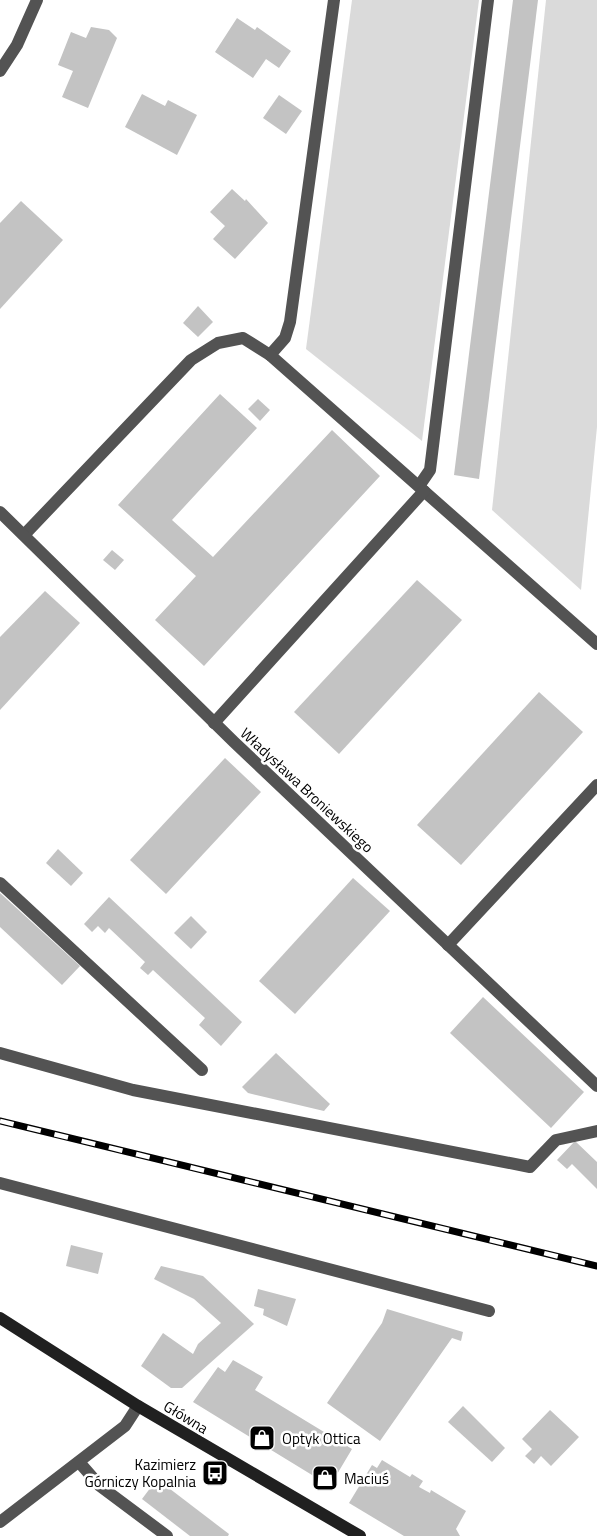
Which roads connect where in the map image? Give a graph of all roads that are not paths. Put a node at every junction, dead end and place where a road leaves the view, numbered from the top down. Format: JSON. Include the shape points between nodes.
{"nodes":[{"id":1,"x":36,"y":0,"type":"edge"},
{"id":2,"x":334,"y":0,"type":"edge"},
{"id":3,"x":488,"y":0,"type":"edge"},
{"id":4,"x":0,"y":70,"type":"edge"},
{"id":5,"x":270,"y":355,"type":"junction"},
{"id":6,"x":422,"y":489,"type":"junction"},
{"id":7,"x":0,"y":512,"type":"edge"},
{"id":8,"x":24,"y":535,"type":"junction"},
{"id":9,"x":597,"y":644,"type":"edge"},
{"id":10,"x":214,"y":723,"type":"junction"},
{"id":11,"x":597,"y":785,"type":"edge"},
{"id":12,"x":0,"y":883,"type":"edge"},
{"id":13,"x":448,"y":945,"type":"junction"},
{"id":14,"x":0,"y":1053,"type":"edge"},
{"id":15,"x":202,"y":1070,"type":"dead end"},
{"id":16,"x":597,"y":1086,"type":"edge"},
{"id":17,"x":597,"y":1131,"type":"edge"},
{"id":18,"x":0,"y":1183,"type":"edge"},
{"id":19,"x":489,"y":1311,"type":"dead end"},
{"id":20,"x":0,"y":1318,"type":"edge"},
{"id":21,"x":138,"y":1406,"type":"junction"},
{"id":22,"x":79,"y":1461,"type":"junction"},
{"id":23,"x":0,"y":1522,"type":"edge"},
{"id":24,"x":167,"y":1536,"type":"edge"},
{"id":25,"x":360,"y":1536,"type":"edge"}],
"edges":[{"from":1,"to":4,"type":"street","via":[[17,45]]},
{"from":2,"to":5,"type":"street","via":[[290,322],[285,338]]},
{"from":3,"to":6,"type":"street","via":[[430,470]]},
{"from":5,"to":6,"type":"street"},
{"from":5,"to":8,"type":"street","via":[[243,338],[218,343],[191,360]]},
{"from":6,"to":9,"type":"street"},
{"from":6,"to":10,"type":"street"},
{"from":7,"to":8,"type":"street","name":"Władysława Broniewskiego"},
{"from":8,"to":10,"type":"street","name":"Władysława Broniewskiego"},
{"from":10,"to":13,"type":"street","name":"Władysława Broniewskiego"},
{"from":11,"to":13,"type":"street"},
{"from":12,"to":15,"type":"street"},
{"from":13,"to":16,"type":"street","name":"Władysława Broniewskiego"},
{"from":14,"to":17,"type":"street","via":[[133,1090],[530,1167],[556,1140]]},
{"from":18,"to":19,"type":"street"},
{"from":20,"to":21,"type":"street","name":"Główna"},
{"from":21,"to":22,"type":"street","via":[[125,1426]]},
{"from":21,"to":25,"type":"street","name":"Główna"},
{"from":22,"to":23,"type":"street"},
{"from":22,"to":24,"type":"street","via":[[100,1486]]}]}
